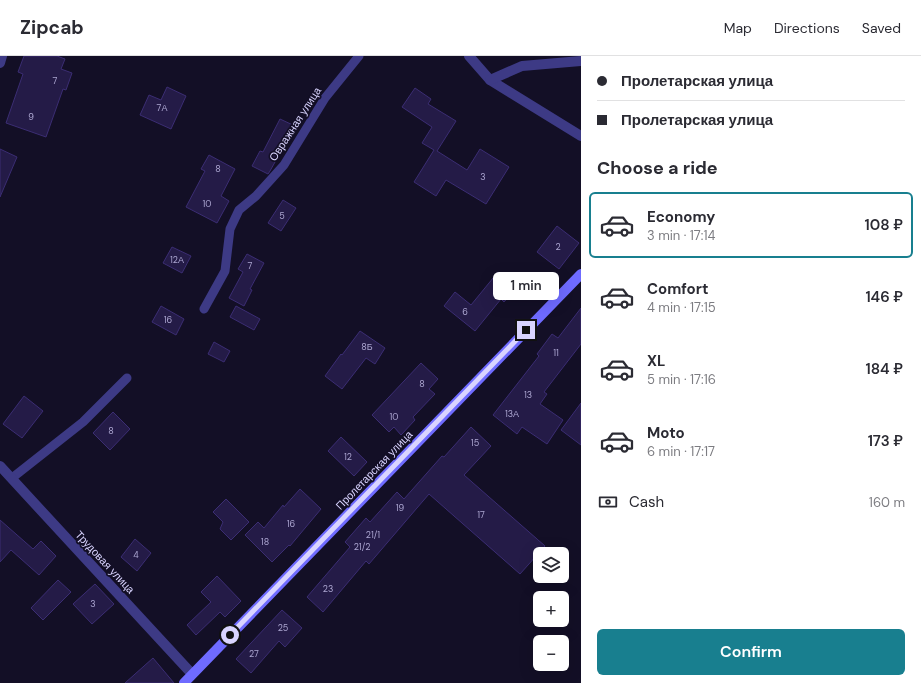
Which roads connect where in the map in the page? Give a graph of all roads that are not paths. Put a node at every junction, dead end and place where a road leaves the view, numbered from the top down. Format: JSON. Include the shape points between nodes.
{"nodes":[{"id":1,"x":2,"y":56,"type":"edge"},
{"id":2,"x":359,"y":56,"type":"edge"},
{"id":3,"x":469,"y":56,"type":"edge"},
{"id":4,"x":581,"y":61,"type":"edge"},
{"id":5,"x":0,"y":62,"type":"edge"},
{"id":6,"x":490,"y":80,"type":"junction"},
{"id":7,"x":581,"y":136,"type":"edge"},
{"id":8,"x":581,"y":274,"type":"edge"},
{"id":9,"x":204,"y":309,"type":"dead end"},
{"id":10,"x":127,"y":378,"type":"dead end"},
{"id":11,"x":0,"y":466,"type":"edge"},
{"id":12,"x":12,"y":478,"type":"junction"},
{"id":13,"x":192,"y":674,"type":"junction"},
{"id":14,"x":184,"y":683,"type":"edge"}],
"edges":[{"from":1,"to":5,"type":"street"},
{"from":2,"to":9,"type":"lane","name":"Овражная улица","via":[[325,98],[284,165],[256,196],[238,210],[230,229],[225,271]]},
{"from":3,"to":6,"type":"street"},
{"from":4,"to":6,"type":"street","via":[[522,66]]},
{"from":6,"to":7,"type":"street"},
{"from":8,"to":13,"type":"street","name":"Пролетарская улица"},
{"from":10,"to":12,"type":"lane","via":[[83,422]]},
{"from":11,"to":12,"type":"street","name":"Трудовая улица"},
{"from":12,"to":13,"type":"street","name":"Трудовая улица"},
{"from":13,"to":14,"type":"street","name":"Пролетарская улица"}]}
